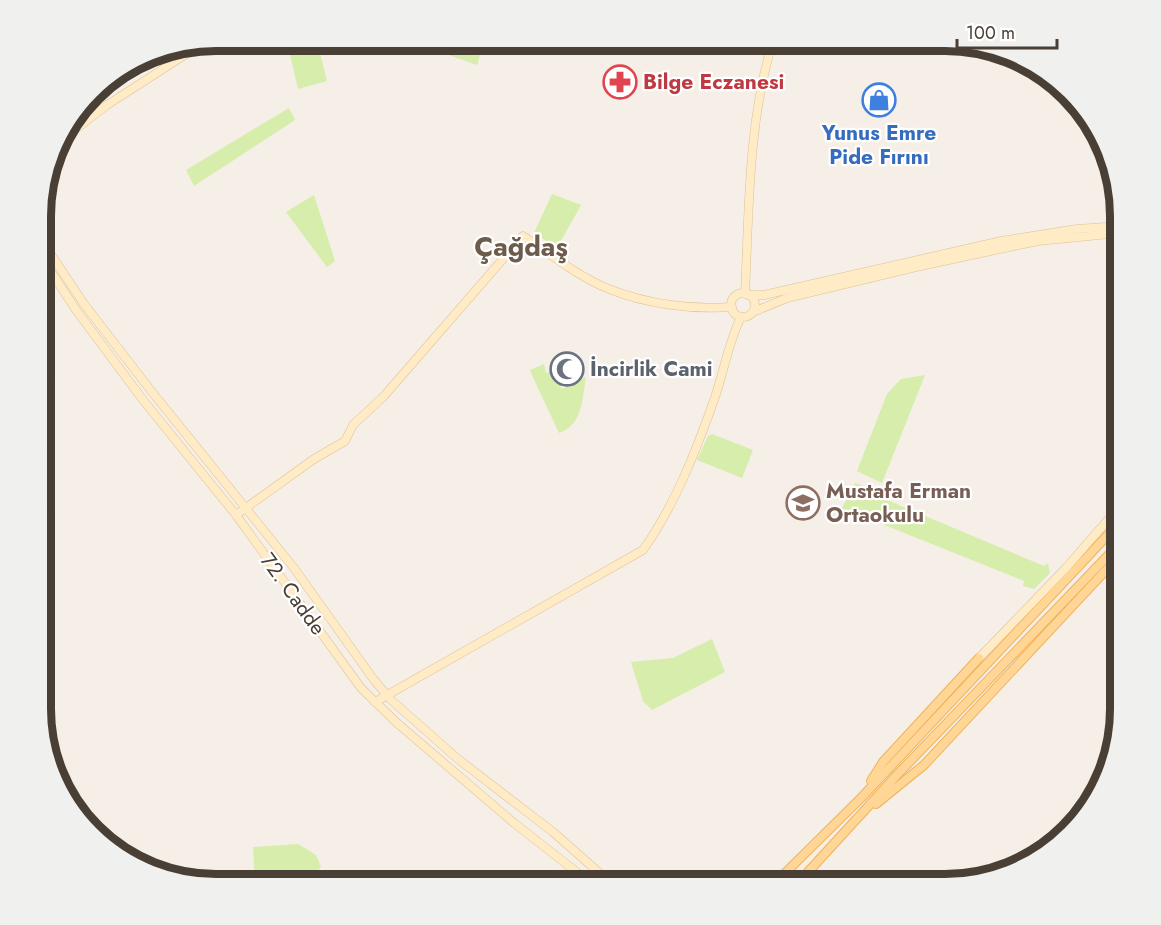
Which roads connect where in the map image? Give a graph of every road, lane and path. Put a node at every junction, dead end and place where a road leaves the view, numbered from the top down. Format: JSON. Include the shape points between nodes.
{"nodes":[{"id":1,"x":770,"y":51,"type":"edge"},
{"id":2,"x":188,"y":53,"type":"edge"},
{"id":3,"x":75,"y":129,"type":"edge"},
{"id":4,"x":1110,"y":227,"type":"edge"},
{"id":5,"x":1110,"y":233,"type":"edge"},
{"id":6,"x":51,"y":254,"type":"edge"},
{"id":7,"x":51,"y":272,"type":"edge"},
{"id":8,"x":747,"y":294,"type":"junction"},
{"id":9,"x":732,"y":307,"type":"junction"},
{"id":10,"x":753,"y":312,"type":"junction"},
{"id":11,"x":741,"y":317,"type":"junction"},
{"id":12,"x":248,"y":508,"type":"junction"},
{"id":13,"x":236,"y":515,"type":"junction"},
{"id":14,"x":1110,"y":517,"type":"edge"},
{"id":15,"x":1110,"y":533,"type":"edge"},
{"id":16,"x":1110,"y":553,"type":"edge"},
{"id":17,"x":1110,"y":566,"type":"edge"},
{"id":18,"x":980,"y":658,"type":"joint"},
{"id":19,"x":387,"y":695,"type":"junction"},
{"id":20,"x":375,"y":702,"type":"junction"},
{"id":21,"x":862,"y":797,"type":"junction"},
{"id":22,"x":854,"y":821,"type":"junction"},
{"id":23,"x":579,"y":874,"type":"edge"},
{"id":24,"x":601,"y":874,"type":"edge"},
{"id":25,"x":784,"y":874,"type":"edge"},
{"id":26,"x":806,"y":874,"type":"edge"}],
"edges":[{"from":1,"to":8,"type":"main road","via":[[762,76],[752,169]]},
{"from":2,"to":3,"type":"main road"},
{"from":4,"to":8,"type":"main road","via":[[1035,234],[764,295]]},
{"from":5,"to":10,"type":"main road","via":[[1038,241],[916,267],[787,298]]},
{"from":6,"to":12,"type":"main road","via":[[152,392]]},
{"from":7,"to":13,"type":"main road","name":"72. Cadde","via":[[143,400]]},
{"from":8,"to":9,"type":"main road","via":[[735,296]]},
{"from":8,"to":10,"type":"main road","via":[[755,302]]},
{"from":9,"to":11,"type":"main road"},
{"from":9,"to":12,"type":"main road","via":[[682,306],[609,289],[523,236],[384,396],[354,424],[345,441]]},
{"from":10,"to":11,"type":"main road"},
{"from":11,"to":19,"type":"main road","via":[[690,462],[659,527],[643,549]]},
{"from":12,"to":13,"type":"main road"},
{"from":12,"to":19,"type":"main road"},
{"from":13,"to":20,"type":"main road","name":"72. Cadde","via":[[348,671]]},
{"from":14,"to":18,"type":"main road"},
{"from":15,"to":21,"type":"main road"},
{"from":16,"to":22,"type":"main road"},
{"from":17,"to":22,"type":"main road","via":[[924,765]]},
{"from":18,"to":21,"type":"main road","via":[[883,762]]},
{"from":19,"to":20,"type":"main road"},
{"from":19,"to":24,"type":"main road","via":[[458,759]]},
{"from":20,"to":23,"type":"main road","name":"72. Cadde","via":[[513,823]]},
{"from":21,"to":25,"type":"main road"},
{"from":22,"to":26,"type":"main road"}]}
